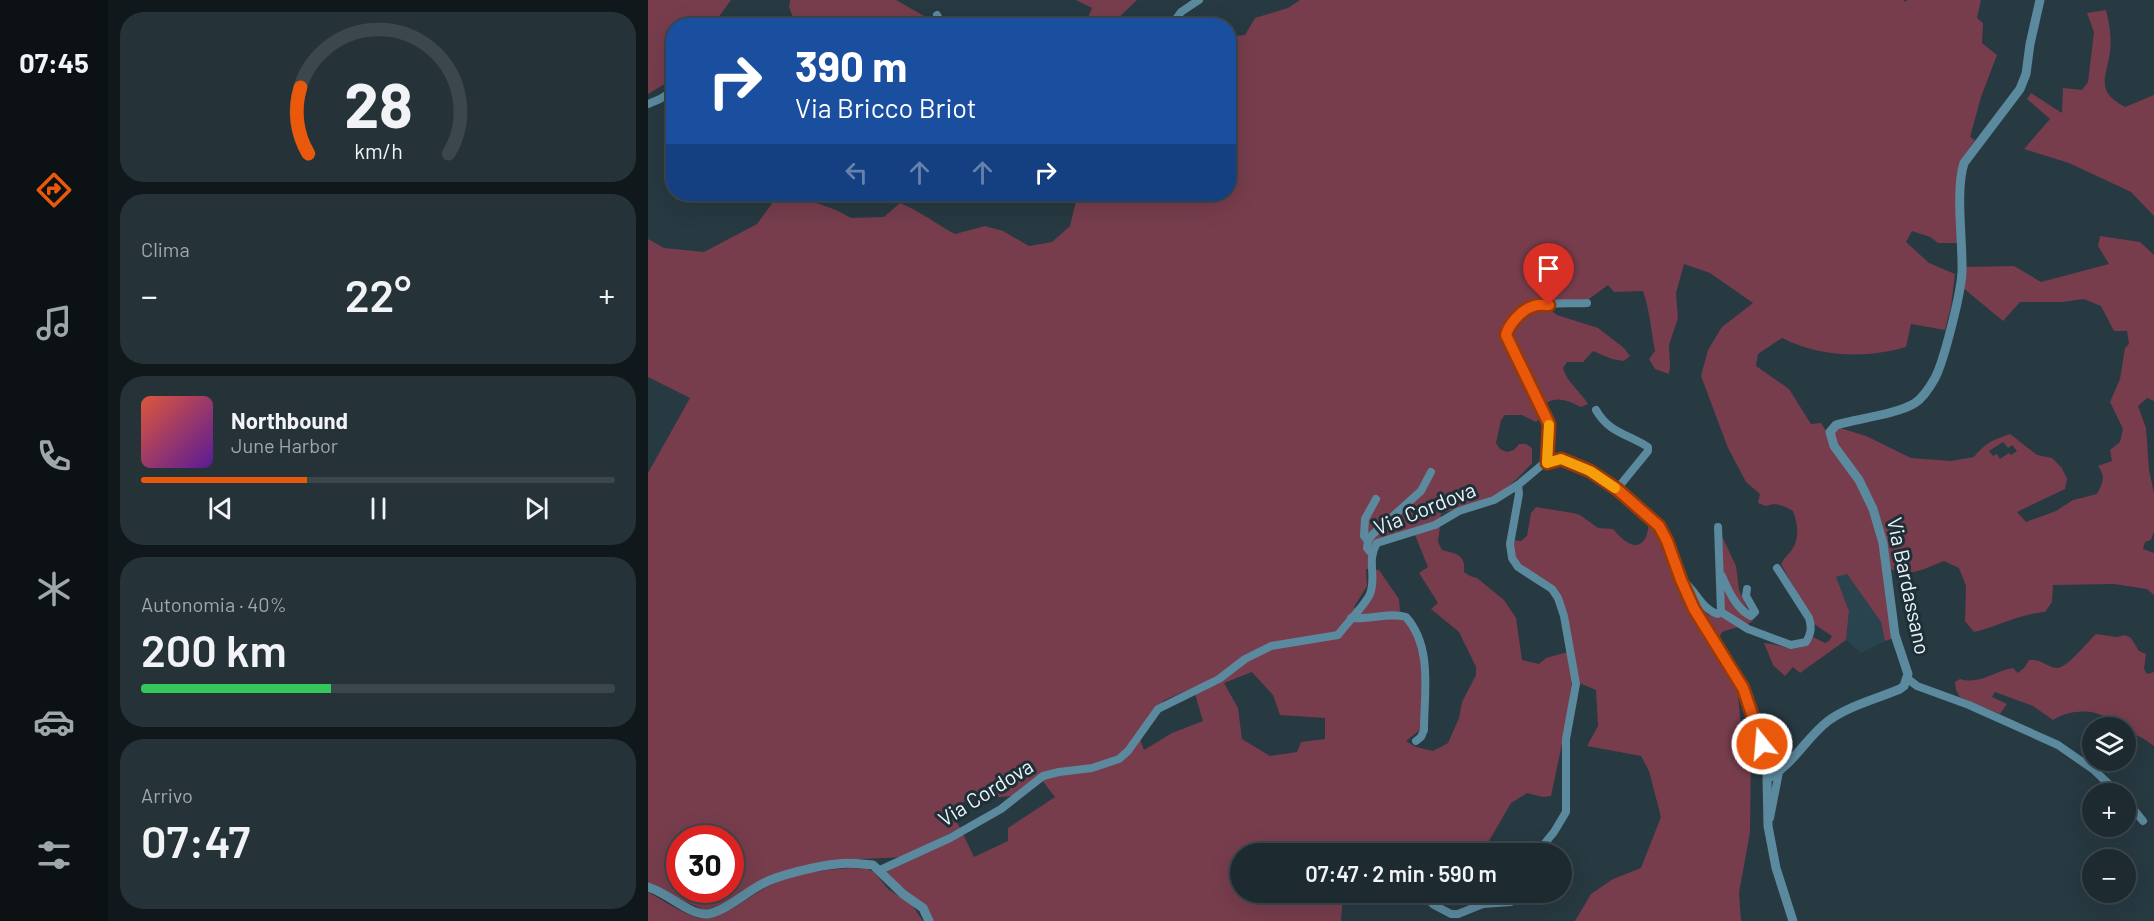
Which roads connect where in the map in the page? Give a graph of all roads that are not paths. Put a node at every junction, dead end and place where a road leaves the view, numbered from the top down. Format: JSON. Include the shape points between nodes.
{"nodes":[{"id":1,"x":1200,"y":0,"type":"edge"},
{"id":2,"x":2040,"y":0,"type":"edge"},
{"id":3,"x":937,"y":15,"type":"dead end"},
{"id":4,"x":938,"y":18,"type":"edge"},
{"id":5,"x":1177,"y":18,"type":"edge"},
{"id":6,"x":666,"y":95,"type":"edge"},
{"id":7,"x":648,"y":104,"type":"edge"},
{"id":8,"x":1587,"y":303,"type":"dead end"},
{"id":9,"x":1596,"y":410,"type":"dead end"},
{"id":10,"x":1547,"y":463,"type":"junction"},
{"id":11,"x":1431,"y":472,"type":"dead end"},
{"id":12,"x":1518,"y":485,"type":"junction"},
{"id":13,"x":1617,"y":489,"type":"junction"},
{"id":14,"x":1376,"y":500,"type":"dead end"},
{"id":15,"x":1718,"y":527,"type":"dead end"},
{"id":16,"x":1368,"y":541,"type":"junction"},
{"id":17,"x":1372,"y":554,"type":"junction"},
{"id":18,"x":1777,"y":568,"type":"dead end"},
{"id":19,"x":1720,"y":572,"type":"junction"},
{"id":20,"x":1681,"y":580,"type":"junction"},
{"id":21,"x":1747,"y":589,"type":"dead end"},
{"id":22,"x":1721,"y":612,"type":"junction"},
{"id":23,"x":1351,"y":618,"type":"junction"},
{"id":24,"x":1908,"y":679,"type":"junction"},
{"id":25,"x":1416,"y":741,"type":"dead end"},
{"id":26,"x":1779,"y":772,"type":"junction"},
{"id":27,"x":1767,"y":779,"type":"junction"},
{"id":28,"x":2108,"y":783,"type":"edge"},
{"id":29,"x":2136,"y":812,"type":"edge"},
{"id":30,"x":2143,"y":821,"type":"dead end"},
{"id":31,"x":1768,"y":826,"type":"junction"},
{"id":32,"x":1545,"y":843,"type":"edge"},
{"id":33,"x":880,"y":870,"type":"junction"},
{"id":34,"x":648,"y":887,"type":"edge"},
{"id":35,"x":1432,"y":903,"type":"edge"},
{"id":36,"x":1497,"y":903,"type":"edge"},
{"id":37,"x":929,"y":921,"type":"edge"},
{"id":38,"x":1793,"y":921,"type":"edge"}],
"edges":[{"from":1,"to":5,"type":"street"},
{"from":2,"to":24,"type":"street","name":"Via Bardassano","via":[[2020,88],[1962,169],[1962,274],[1936,376],[1914,404],[1836,424],[1830,432],[1834,446],[1859,480],[1873,509],[1883,543],[1895,635]]},
{"from":3,"to":4,"type":"street"},
{"from":6,"to":7,"type":"street"},
{"from":8,"to":10,"type":"street","via":[[1533,306],[1511,323],[1506,335],[1549,424]]},
{"from":9,"to":13,"type":"street","via":[[1609,427],[1648,447]]},
{"from":10,"to":12,"type":"street","name":"Via Cordova"},
{"from":10,"to":13,"type":"street","via":[[1561,459],[1590,471]]},
{"from":11,"to":16,"type":"street","via":[[1421,491]]},
{"from":12,"to":17,"type":"street","name":"Via Cordova","via":[[1494,500],[1459,511],[1435,525],[1377,543]]},
{"from":12,"to":32,"type":"street","via":[[1510,544],[1512,558],[1518,567],[1552,589],[1557,598],[1576,684],[1566,739],[1566,812]]},
{"from":13,"to":20,"type":"street","via":[[1659,526]]},
{"from":14,"to":16,"type":"street","via":[[1365,519],[1364,536]]},
{"from":15,"to":19,"type":"street"},
{"from":16,"to":17,"type":"street","via":[[1367,548]]},
{"from":17,"to":23,"type":"street","name":"Via Cordova","via":[[1370,595]]},
{"from":18,"to":22,"type":"street","via":[[1809,618],[1806,642],[1791,645],[1748,629]]},
{"from":19,"to":21,"type":"street","via":[[1735,600],[1751,616],[1755,612],[1746,596]]},
{"from":19,"to":22,"type":"street"},
{"from":20,"to":22,"type":"street","via":[[1715,614]]},
{"from":20,"to":27,"type":"street","via":[[1694,609],[1743,688],[1762,744]]},
{"from":23,"to":25,"type":"street","via":[[1407,617],[1421,640],[1424,730]]},
{"from":23,"to":33,"type":"street","name":"Via Cordova","via":[[1338,635],[1271,646],[1219,679],[1158,709],[1119,759],[1043,776],[1001,808],[950,838]]},
{"from":24,"to":26,"type":"street","name":"Via Bardassano","via":[[1900,689],[1829,720]]},
{"from":24,"to":28,"type":"street","via":[[2058,745]]},
{"from":26,"to":27,"type":"street","name":"Via Bardassano"},
{"from":26,"to":31,"type":"street"},
{"from":27,"to":31,"type":"street"},
{"from":29,"to":30,"type":"street"},
{"from":31,"to":38,"type":"street"},
{"from":33,"to":34,"type":"street","via":[[873,865],[837,863],[762,884],[714,913],[704,914]]},
{"from":33,"to":37,"type":"street","via":[[923,908]]},
{"from":35,"to":36,"type":"street","via":[[1458,914]]}]}
